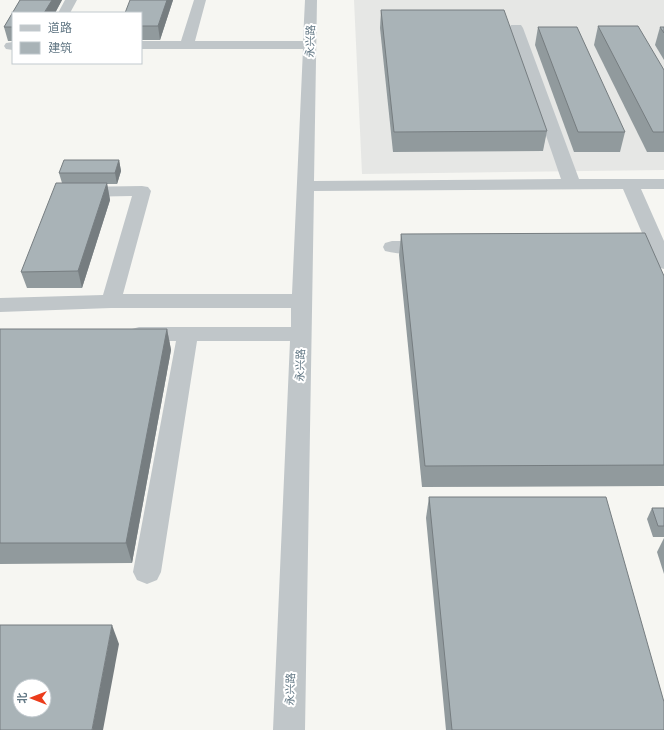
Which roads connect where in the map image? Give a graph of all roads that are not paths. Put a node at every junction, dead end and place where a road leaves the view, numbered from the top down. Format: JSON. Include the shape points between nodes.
{"nodes":[{"id":1,"x":71,"y":0,"type":"edge"},
{"id":2,"x":200,"y":0,"type":"edge"},
{"id":3,"x":311,"y":0,"type":"edge"},
{"id":4,"x":65,"y":12,"type":"edge"},
{"id":5,"x":516,"y":28,"type":"dead end"},
{"id":6,"x":142,"y":45,"type":"edge"},
{"id":7,"x":188,"y":45,"type":"junction"},
{"id":8,"x":310,"y":45,"type":"junction"},
{"id":9,"x":630,"y":184,"type":"junction"},
{"id":10,"x":664,"y":184,"type":"edge"},
{"id":11,"x":572,"y":185,"type":"junction"},
{"id":12,"x":305,"y":186,"type":"junction"},
{"id":13,"x":63,"y":192,"type":"edge"},
{"id":14,"x":602,"y":246,"type":"edge"},
{"id":15,"x":656,"y":246,"type":"junction"},
{"id":16,"x":392,"y":247,"type":"dead end"},
{"id":17,"x":446,"y":247,"type":"edge"},
{"id":18,"x":664,"y":263,"type":"edge"},
{"id":19,"x":111,"y":301,"type":"junction"},
{"id":20,"x":302,"y":301,"type":"junction"},
{"id":21,"x":0,"y":305,"type":"edge"},
{"id":22,"x":117,"y":334,"type":"edge"},
{"id":23,"x":188,"y":334,"type":"junction"},
{"id":24,"x":301,"y":334,"type":"junction"},
{"id":25,"x":147,"y":572,"type":"dead end"},
{"id":26,"x":289,"y":730,"type":"edge"}],
"edges":[{"from":1,"to":4,"type":"street"},
{"from":2,"to":7,"type":"street"},
{"from":3,"to":8,"type":"street","name":"永兴路"},
{"from":5,"to":11,"type":"street"},
{"from":6,"to":7,"type":"street"},
{"from":7,"to":8,"type":"street"},
{"from":8,"to":12,"type":"street","name":"永兴路"},
{"from":9,"to":10,"type":"street"},
{"from":9,"to":11,"type":"street"},
{"from":9,"to":15,"type":"street"},
{"from":11,"to":12,"type":"street"},
{"from":12,"to":20,"type":"street","name":"永兴路"},
{"from":13,"to":19,"type":"street","via":[[142,191]]},
{"from":14,"to":15,"type":"street"},
{"from":15,"to":18,"type":"street"},
{"from":16,"to":17,"type":"street"},
{"from":19,"to":20,"type":"street"},
{"from":19,"to":21,"type":"street"},
{"from":20,"to":24,"type":"street","name":"永兴路"},
{"from":22,"to":23,"type":"street"},
{"from":23,"to":24,"type":"street"},
{"from":23,"to":25,"type":"street"},
{"from":24,"to":26,"type":"street","name":"永兴路"}]}
